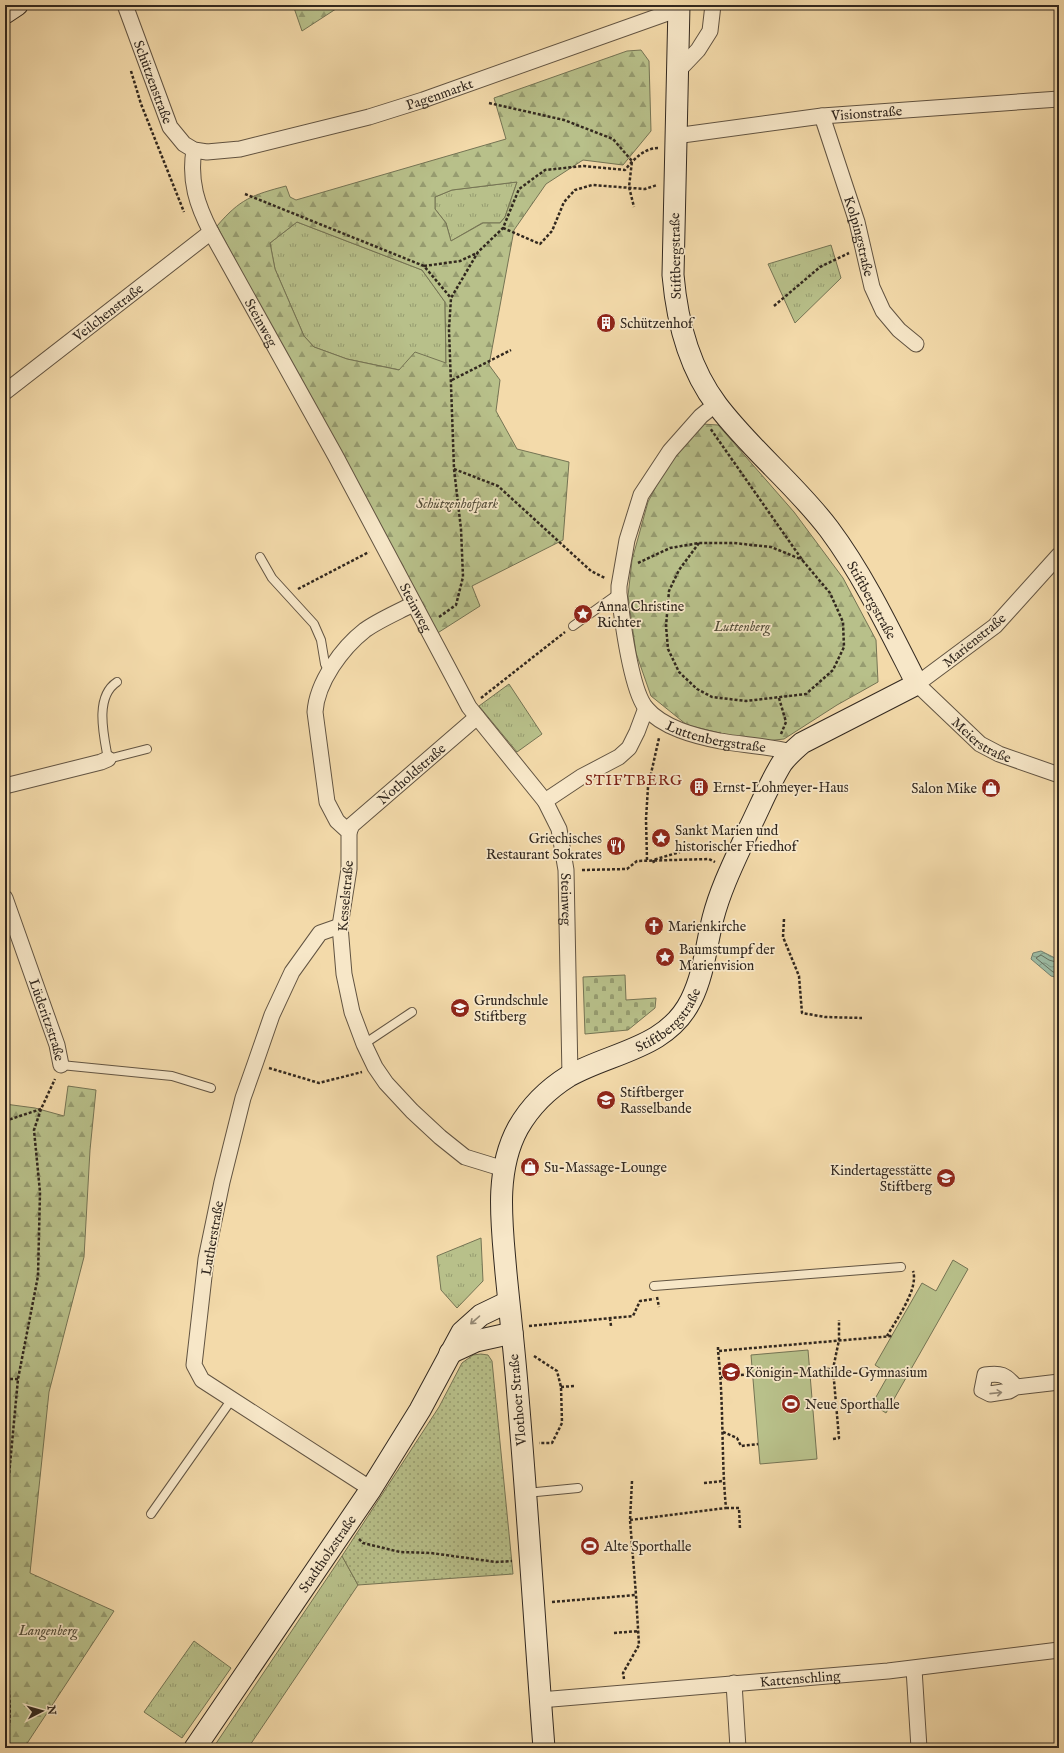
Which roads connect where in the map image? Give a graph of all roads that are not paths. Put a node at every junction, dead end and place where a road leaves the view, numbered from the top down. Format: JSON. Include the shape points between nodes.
{"nodes":[{"id":1,"x":8,"y":5,"type":"edge"},
{"id":2,"x":17,"y":5,"type":"edge"},
{"id":3,"x":125,"y":5,"type":"edge"},
{"id":4,"x":713,"y":5,"type":"edge"},
{"id":5,"x":679,"y":7,"type":"edge"},
{"id":6,"x":5,"y":9,"type":"edge"},
{"id":7,"x":5,"y":13,"type":"edge"},
{"id":8,"x":677,"y":72,"type":"junction"},
{"id":9,"x":1059,"y":99,"type":"edge"},
{"id":10,"x":822,"y":116,"type":"junction"},
{"id":11,"x":675,"y":142,"type":"junction"},
{"id":12,"x":194,"y":150,"type":"junction"},
{"id":13,"x":211,"y":232,"type":"junction"},
{"id":14,"x":916,"y":344,"type":"dead end"},
{"id":15,"x":5,"y":392,"type":"edge"},
{"id":16,"x":709,"y":410,"type":"junction"},
{"id":17,"x":1059,"y":555,"type":"edge"},
{"id":18,"x":260,"y":557,"type":"dead end"},
{"id":19,"x":620,"y":584,"type":"junction"},
{"id":20,"x":413,"y":604,"type":"junction"},
{"id":21,"x":573,"y":626,"type":"road end"},
{"id":22,"x":329,"y":672,"type":"junction"},
{"id":23,"x":117,"y":682,"type":"dead end"},
{"id":24,"x":917,"y":684,"type":"junction"},
{"id":25,"x":646,"y":708,"type":"junction"},
{"id":26,"x":473,"y":712,"type":"junction"},
{"id":27,"x":147,"y":749,"type":"dead end"},
{"id":28,"x":784,"y":750,"type":"junction"},
{"id":29,"x":108,"y":759,"type":"junction"},
{"id":30,"x":1059,"y":775,"type":"edge"},
{"id":31,"x":5,"y":786,"type":"edge"},
{"id":32,"x":550,"y":797,"type":"junction"},
{"id":33,"x":348,"y":832,"type":"junction"},
{"id":34,"x":5,"y":898,"type":"edge"},
{"id":35,"x":340,"y":926,"type":"junction"},
{"id":36,"x":412,"y":1012,"type":"dead end"},
{"id":37,"x":364,"y":1044,"type":"junction"},
{"id":38,"x":61,"y":1065,"type":"joint"},
{"id":39,"x":570,"y":1076,"type":"junction"},
{"id":40,"x":211,"y":1088,"type":"dead end"},
{"id":41,"x":504,"y":1170,"type":"junction"},
{"id":42,"x":901,"y":1267,"type":"road end"},
{"id":43,"x":654,"y":1286,"type":"dead end"},
{"id":44,"x":508,"y":1302,"type":"junction"},
{"id":45,"x":511,"y":1330,"type":"junction"},
{"id":46,"x":450,"y":1353,"type":"junction"},
{"id":47,"x":1059,"y":1382,"type":"edge"},
{"id":48,"x":1016,"y":1387,"type":"dead end"},
{"id":49,"x":232,"y":1399,"type":"junction"},
{"id":50,"x":578,"y":1488,"type":"dead end"},
{"id":51,"x":371,"y":1489,"type":"junction"},
{"id":52,"x":525,"y":1493,"type":"junction"},
{"id":53,"x":152,"y":1514,"type":"dead end"},
{"id":54,"x":1059,"y":1650,"type":"edge"},
{"id":55,"x":914,"y":1668,"type":"junction"},
{"id":56,"x":734,"y":1683,"type":"junction"},
{"id":57,"x":540,"y":1700,"type":"junction"},
{"id":58,"x":195,"y":1748,"type":"edge"},
{"id":59,"x":544,"y":1748,"type":"edge"},
{"id":60,"x":738,"y":1748,"type":"edge"},
{"id":61,"x":919,"y":1748,"type":"edge"}],
"edges":[{"from":1,"to":6,"type":"street"},
{"from":2,"to":7,"type":"street"},
{"from":3,"to":12,"type":"street","name":"Schützenstraße","via":[[170,127],[184,144]]},
{"from":4,"to":8,"type":"street","via":[[710,31],[698,50]]},
{"from":5,"to":8,"type":"street","name":"Stiftbergstraße"},
{"from":5,"to":12,"type":"street","name":"Pagenmarkt","via":[[423,100],[368,117],[240,149],[208,152]]},
{"from":8,"to":11,"type":"street","name":"Stiftbergstraße"},
{"from":9,"to":10,"type":"street","name":"Visionstraße"},
{"from":10,"to":11,"type":"street","name":"Visionstraße"},
{"from":10,"to":14,"type":"street","name":"Kolpingstraße","via":[[857,222],[872,287],[883,311],[899,330]]},
{"from":11,"to":16,"type":"street","name":"Stiftbergstraße","via":[[675,300],[688,350],[704,384]]},
{"from":12,"to":13,"type":"street","name":"Steinweg","via":[[191,166],[193,187],[200,211]]},
{"from":13,"to":15,"type":"street","name":"Veilchenstraße"},
{"from":13,"to":20,"type":"street","name":"Steinweg","via":[[292,376]]},
{"from":16,"to":19,"type":"street","name":"Luttenbergstraße","via":[[670,451],[641,495],[627,540]]},
{"from":16,"to":24,"type":"street","name":"Stiftbergstraße","via":[[728,419],[800,494],[829,529],[874,601]]},
{"from":17,"to":24,"type":"street","name":"Marienstraße","via":[[995,626]]},
{"from":18,"to":22,"type":"lane","via":[[272,578],[314,624],[321,640],[324,664]]},
{"from":19,"to":21,"type":"lane"},
{"from":19,"to":25,"type":"street","name":"Luttenbergstraße","via":[[626,644],[638,693]]},
{"from":20,"to":22,"type":"street","via":[[365,630],[343,652]]},
{"from":20,"to":26,"type":"street","name":"Steinweg"},
{"from":22,"to":33,"type":"street","via":[[316,703],[315,712],[327,802],[337,821]]},
{"from":23,"to":29,"type":"lane","via":[[110,687],[104,701],[103,729]]},
{"from":24,"to":28,"type":"street","name":"Stiftbergstraße"},
{"from":24,"to":30,"type":"street","name":"Meierstraße","via":[[980,744],[999,754]]},
{"from":25,"to":28,"type":"street","name":"Luttenbergstraße","via":[[677,729],[719,741]]},
{"from":25,"to":32,"type":"street","via":[[629,748],[619,757]]},
{"from":26,"to":32,"type":"street","name":"Steinweg"},
{"from":26,"to":33,"type":"street","name":"Notholdstraße","via":[[352,825]]},
{"from":27,"to":29,"type":"lane"},
{"from":28,"to":39,"type":"street","name":"Stiftbergstraße","via":[[783,763],[731,867],[713,918],[704,967],[688,1006],[661,1035],[643,1046]]},
{"from":29,"to":31,"type":"street"},
{"from":32,"to":39,"type":"street","name":"Steinweg","via":[[559,828],[566,870]]},
{"from":33,"to":35,"type":"street","name":"Kesselstraße","via":[[349,869]]},
{"from":34,"to":38,"type":"street","name":"Lüderitzstraße","via":[[57,1045]]},
{"from":35,"to":37,"type":"street","name":"Kesselstraße","via":[[344,974],[352,1012]]},
{"from":35,"to":49,"type":"street","name":"Lutherstraße","via":[[320,933],[292,972],[272,1015],[243,1098],[222,1182],[206,1259],[194,1365],[202,1380]]},
{"from":36,"to":37,"type":"lane"},
{"from":37,"to":41,"type":"street","name":"Kesselstraße","via":[[386,1083],[440,1137],[465,1157]]},
{"from":38,"to":40,"type":"lane","name":"Lüderitzstraße","via":[[172,1076]]},
{"from":39,"to":41,"type":"street","name":"Vlothoer Straße","via":[[546,1092],[518,1128],[509,1148]]},
{"from":41,"to":44,"type":"street","name":"Vlothoer Straße","via":[[501,1220]]},
{"from":42,"to":43,"type":"lane"},
{"from":44,"to":45,"type":"street","name":"Vlothoer Straße"},
{"from":44,"to":46,"type":"street","name":"Stadtholzstraße","one_way":true,"via":[[481,1315],[471,1323],[462,1332]]},
{"from":45,"to":46,"type":"street","via":[[476,1341]]},
{"from":45,"to":52,"type":"street","name":"Vlothoer Straße"},
{"from":46,"to":51,"type":"street","name":"Stadtholzstraße","via":[[420,1410]]},
{"from":47,"to":48,"type":"street"},
{"from":49,"to":51,"type":"street","name":"Lutherstraße"},
{"from":49,"to":53,"type":"lane"},
{"from":50,"to":52,"type":"lane"},
{"from":51,"to":58,"type":"street","name":"Stadtholzstraße"},
{"from":52,"to":57,"type":"street","name":"Vlothoer Straße"},
{"from":54,"to":55,"type":"street","name":"Kattenschling"},
{"from":55,"to":56,"type":"street","name":"Kattenschling"},
{"from":55,"to":61,"type":"street"},
{"from":56,"to":57,"type":"street","name":"Kattenschling"},
{"from":56,"to":60,"type":"street"},
{"from":57,"to":59,"type":"street","name":"Vlothoer Straße"}]}
